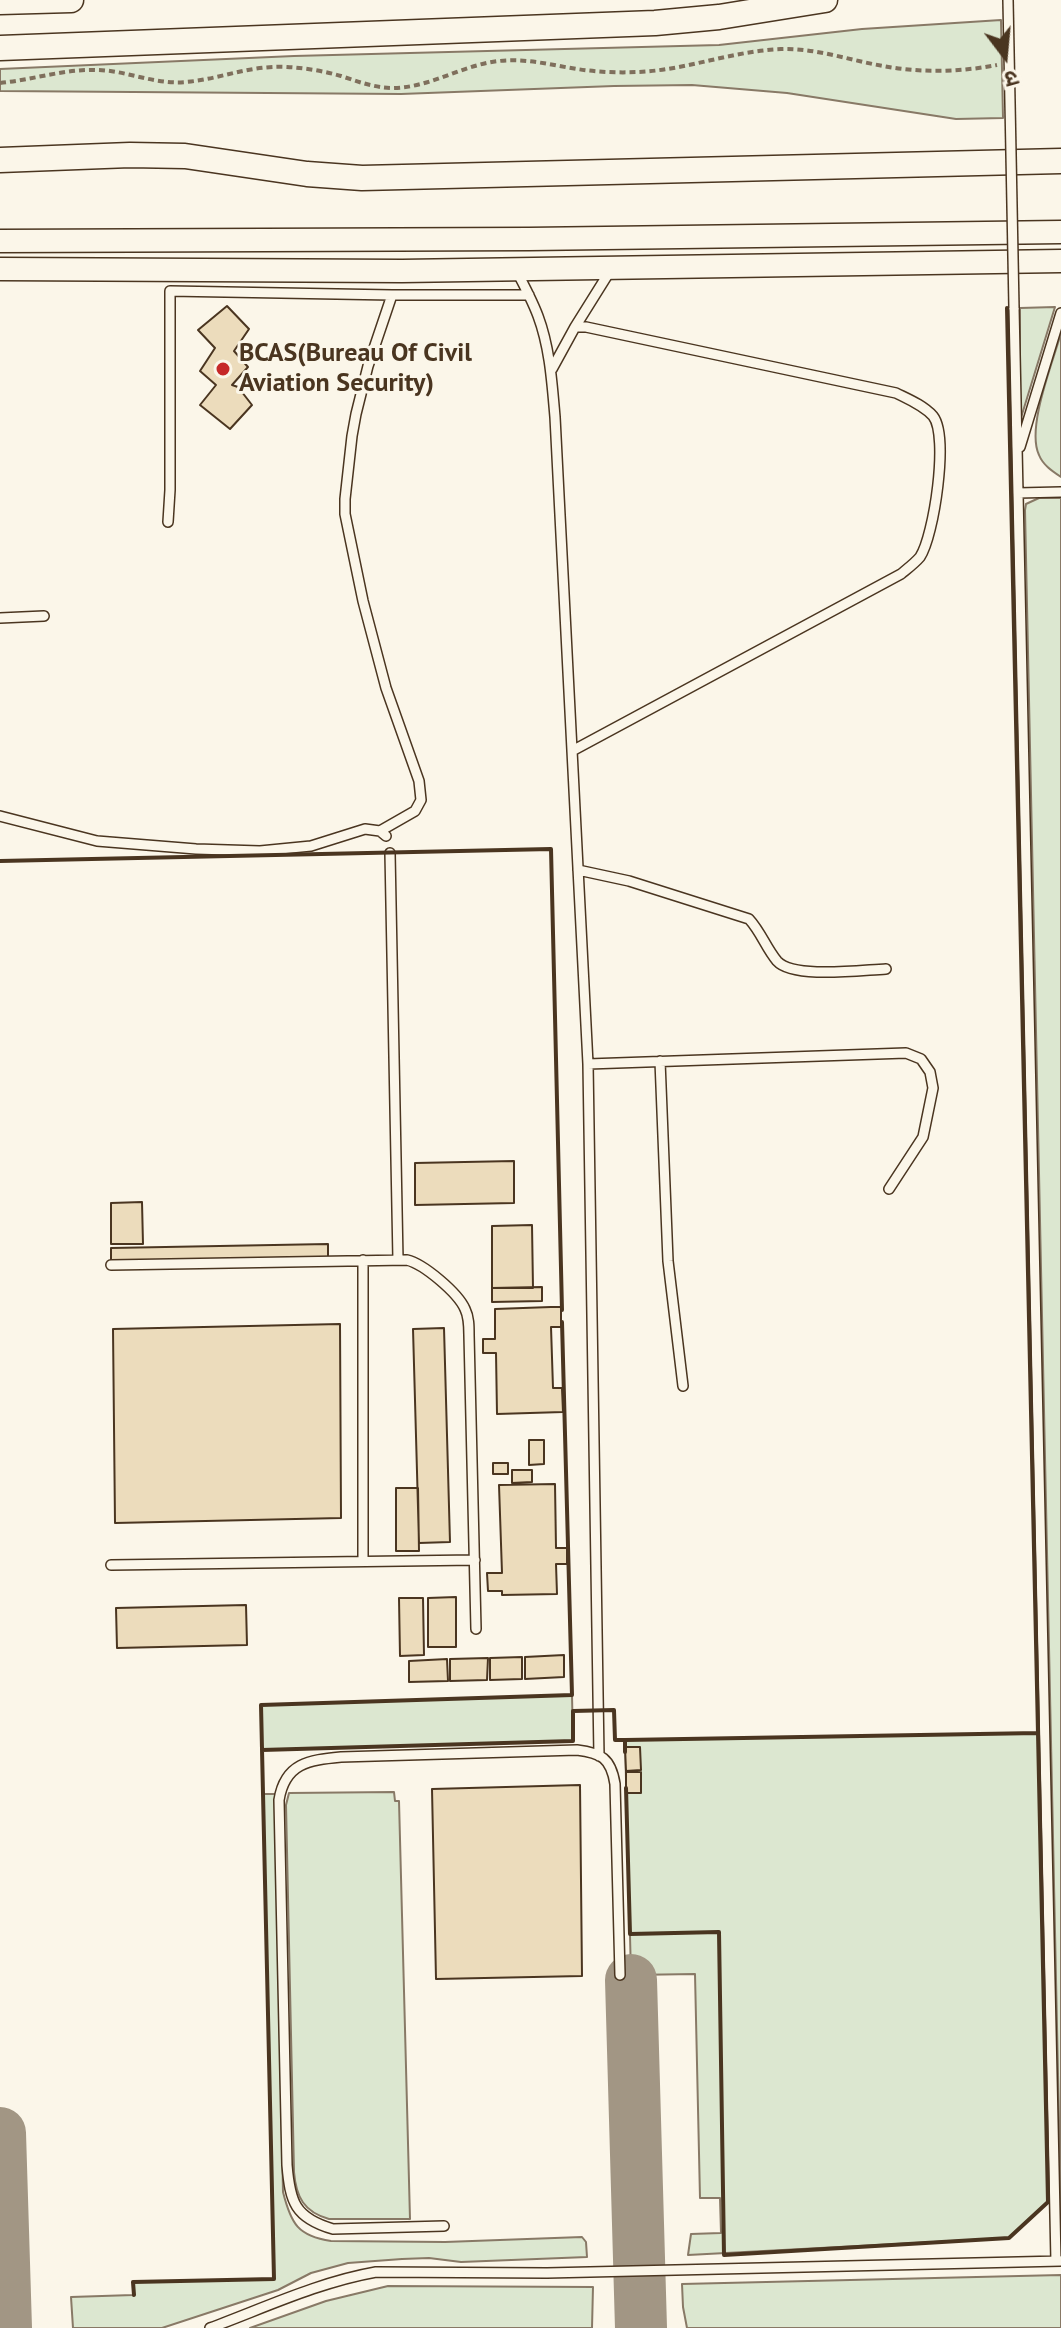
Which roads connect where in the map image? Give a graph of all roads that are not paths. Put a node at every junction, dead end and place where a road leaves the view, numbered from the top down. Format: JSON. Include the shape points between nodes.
{"nodes":[{"id":1,"x":71,"y":0,"type":"edge"},
{"id":2,"x":825,"y":0,"type":"edge"},
{"id":3,"x":1008,"y":0,"type":"edge"},
{"id":4,"x":0,"y":2,"type":"edge"},
{"id":5,"x":0,"y":48,"type":"edge"},
{"id":6,"x":0,"y":160,"type":"edge"},
{"id":7,"x":1061,"y":161,"type":"edge"},
{"id":8,"x":1061,"y":232,"type":"edge"},
{"id":9,"x":0,"y":241,"type":"edge"},
{"id":10,"x":1061,"y":261,"type":"edge"},
{"id":11,"x":611,"y":268,"type":"junction"},
{"id":12,"x":0,"y":269,"type":"edge"},
{"id":13,"x":516,"y":270,"type":"junction"},
{"id":14,"x":392,"y":295,"type":"junction"},
{"id":15,"x":529,"y":295,"type":"junction"},
{"id":16,"x":1061,"y":313,"type":"edge"},
{"id":17,"x":575,"y":327,"type":"junction"},
{"id":18,"x":551,"y":371,"type":"junction"},
{"id":19,"x":1017,"y":456,"type":"junction"},
{"id":20,"x":1061,"y":492,"type":"edge"},
{"id":21,"x":1018,"y":493,"type":"junction"},
{"id":22,"x":168,"y":522,"type":"dead end"},
{"id":23,"x":44,"y":616,"type":"dead end"},
{"id":24,"x":0,"y":618,"type":"edge"},
{"id":25,"x":572,"y":751,"type":"junction"},
{"id":26,"x":0,"y":816,"type":"edge"},
{"id":27,"x":390,"y":853,"type":"dead end"},
{"id":28,"x":578,"y":870,"type":"junction"},
{"id":29,"x":886,"y":969,"type":"dead end"},
{"id":30,"x":660,"y":1061,"type":"junction"},
{"id":31,"x":588,"y":1064,"type":"junction"},
{"id":32,"x":889,"y":1189,"type":"dead end"},
{"id":33,"x":363,"y":1260,"type":"junction"},
{"id":34,"x":398,"y":1260,"type":"junction"},
{"id":35,"x":111,"y":1265,"type":"dead end"},
{"id":36,"x":683,"y":1386,"type":"dead end"},
{"id":37,"x":475,"y":1560,"type":"junction"},
{"id":38,"x":363,"y":1561,"type":"junction"},
{"id":39,"x":111,"y":1565,"type":"dead end"},
{"id":40,"x":476,"y":1629,"type":"dead end"},
{"id":41,"x":599,"y":1756,"type":"junction"},
{"id":42,"x":620,"y":1975,"type":"dead end"},
{"id":43,"x":444,"y":2226,"type":"dead end"},
{"id":44,"x":1059,"y":2261,"type":"edge"},
{"id":45,"x":210,"y":2328,"type":"edge"}],
"edges":[{"from":1,"to":4,"type":"main road"},
{"from":2,"to":5,"type":"main road","via":[[640,24]]},
{"from":3,"to":19,"type":"lane","bridge":true},
{"from":6,"to":7,"type":"main road","via":[[185,156],[362,178]]},
{"from":8,"to":9,"type":"street"},
{"from":10,"to":11,"type":"street"},
{"from":11,"to":13,"type":"street"},
{"from":11,"to":17,"type":"lane"},
{"from":12,"to":13,"type":"street"},
{"from":13,"to":15,"type":"lane"},
{"from":14,"to":15,"type":"lane"},
{"from":14,"to":22,"type":"lane","via":[[170,291]]},
{"from":14,"to":26,"type":"lane","via":[[356,414],[345,514],[386,688],[419,781],[421,800],[415,811],[383,834],[365,829],[311,846],[260,851],[97,841]]},
{"from":15,"to":18,"type":"lane"},
{"from":16,"to":19,"type":"lane"},
{"from":17,"to":18,"type":"lane"},
{"from":17,"to":25,"type":"lane","via":[[896,393],[935,418],[941,457],[929,535],[919,557],[901,574]]},
{"from":18,"to":25,"type":"lane"},
{"from":19,"to":21,"type":"lane"},
{"from":20,"to":21,"type":"lane"},
{"from":21,"to":44,"type":"lane"},
{"from":23,"to":24,"type":"lane"},
{"from":25,"to":28,"type":"lane"},
{"from":27,"to":34,"type":"lane"},
{"from":28,"to":29,"type":"lane","via":[[749,919],[784,968]]},
{"from":28,"to":31,"type":"lane"},
{"from":30,"to":31,"type":"lane"},
{"from":30,"to":32,"type":"lane","via":[[906,1053],[921,1059],[933,1088],[923,1137]]},
{"from":30,"to":36,"type":"lane","via":[[668,1261]]},
{"from":31,"to":41,"type":"lane"},
{"from":33,"to":34,"type":"lane"},
{"from":33,"to":35,"type":"lane"},
{"from":33,"to":38,"type":"lane"},
{"from":34,"to":37,"type":"lane","via":[[425,1268],[465,1308]]},
{"from":37,"to":38,"type":"lane"},
{"from":37,"to":40,"type":"lane"},
{"from":38,"to":39,"type":"lane"},
{"from":41,"to":42,"type":"lane","via":[[608,1761],[615,1784]]},
{"from":41,"to":43,"type":"lane","via":[[577,1750],[332,1758],[293,1770],[281,1789],[291,2196],[306,2218],[333,2229]]},
{"from":44,"to":45,"type":"lane","via":[[376,2272]]}]}
